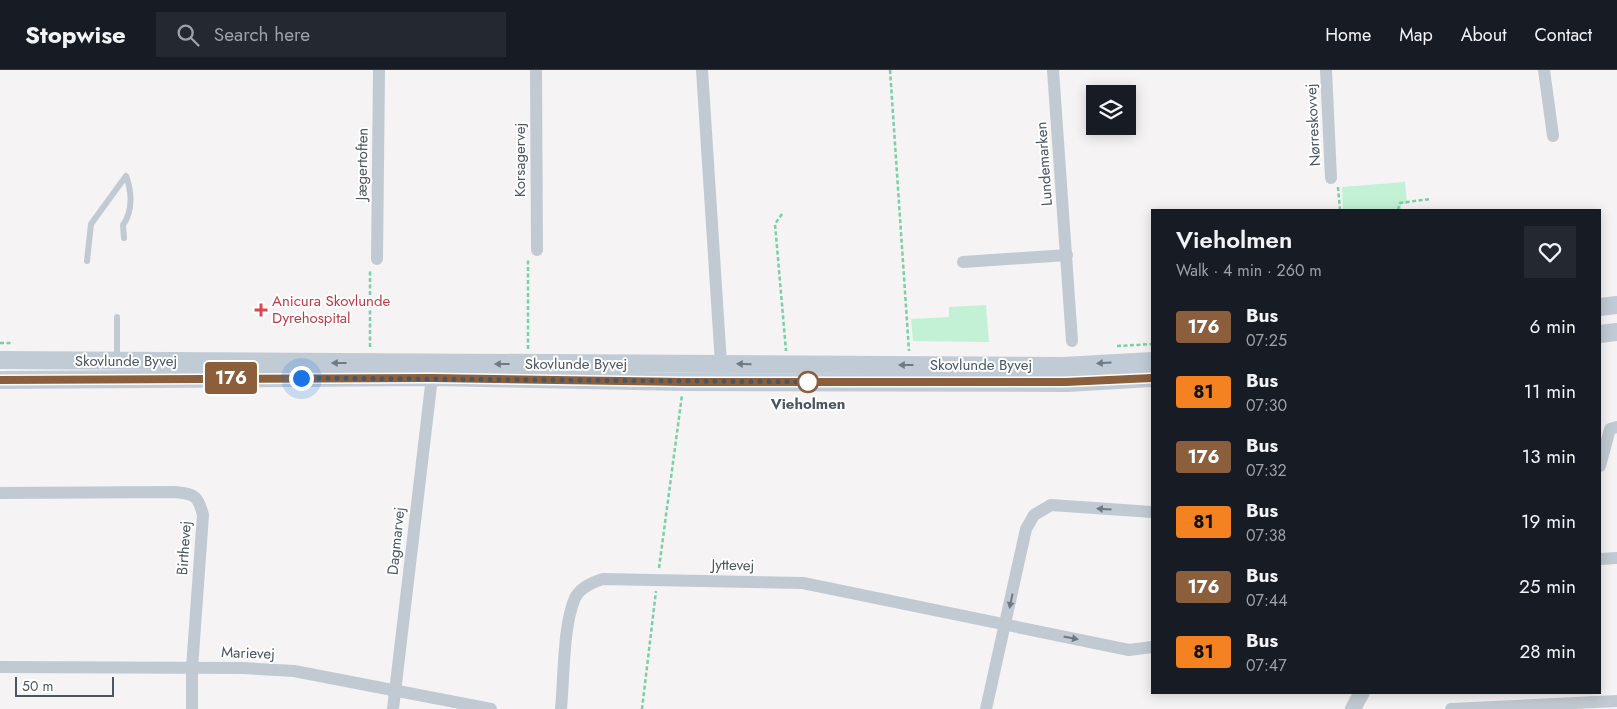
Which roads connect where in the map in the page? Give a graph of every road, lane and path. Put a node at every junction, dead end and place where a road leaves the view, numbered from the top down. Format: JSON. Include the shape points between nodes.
{"nodes":[{"id":1,"x":379,"y":70,"type":"edge"},
{"id":2,"x":536,"y":70,"type":"edge"},
{"id":3,"x":702,"y":70,"type":"edge"},
{"id":4,"x":890,"y":70,"type":"edge"},
{"id":5,"x":1053,"y":70,"type":"edge"},
{"id":6,"x":1326,"y":70,"type":"edge"},
{"id":7,"x":1544,"y":70,"type":"edge"},
{"id":8,"x":1553,"y":136,"type":"dead end"},
{"id":9,"x":1332,"y":178,"type":"joint"},
{"id":10,"x":1430,"y":199,"type":"dead end"},
{"id":11,"x":1340,"y":209,"type":"edge"},
{"id":12,"x":1398,"y":209,"type":"edge"},
{"id":13,"x":782,"y":214,"type":"dead end"},
{"id":14,"x":124,"y":238,"type":"dead end"},
{"id":15,"x":537,"y":250,"type":"joint"},
{"id":16,"x":1067,"y":255,"type":"junction"},
{"id":17,"x":377,"y":259,"type":"joint"},
{"id":18,"x":87,"y":261,"type":"dead end"},
{"id":19,"x":963,"y":262,"type":"dead end"},
{"id":20,"x":1617,"y":305,"type":"edge"},
{"id":21,"x":1601,"y":307,"type":"edge"},
{"id":22,"x":117,"y":317,"type":"dead end"},
{"id":23,"x":1617,"y":332,"type":"edge"},
{"id":24,"x":1601,"y":334,"type":"edge"},
{"id":25,"x":1072,"y":341,"type":"dead end"},
{"id":26,"x":370,"y":347,"type":"dead end"},
{"id":27,"x":528,"y":349,"type":"dead end"},
{"id":28,"x":0,"y":360,"type":"edge"},
{"id":29,"x":117,"y":361,"type":"junction"},
{"id":30,"x":1151,"y":361,"type":"edge"},
{"id":31,"x":721,"y":364,"type":"junction"},
{"id":32,"x":788,"y":365,"type":"junction"},
{"id":33,"x":909,"y":365,"type":"junction"},
{"id":34,"x":432,"y":378,"type":"junction"},
{"id":35,"x":1151,"y":378,"type":"edge"},
{"id":36,"x":0,"y":380,"type":"edge"},
{"id":37,"x":684,"y":382,"type":"junction"},
{"id":38,"x":1617,"y":427,"type":"edge"},
{"id":39,"x":1601,"y":462,"type":"edge"},
{"id":40,"x":0,"y":492,"type":"edge"},
{"id":41,"x":1151,"y":512,"type":"edge"},
{"id":42,"x":1617,"y":558,"type":"edge"},
{"id":43,"x":1601,"y":559,"type":"edge"},
{"id":44,"x":657,"y":582,"type":"junction"},
{"id":45,"x":1006,"y":625,"type":"junction"},
{"id":46,"x":1151,"y":647,"type":"edge"},
{"id":47,"x":0,"y":667,"type":"edge"},
{"id":48,"x":192,"y":668,"type":"junction"},
{"id":49,"x":396,"y":690,"type":"junction"},
{"id":50,"x":1361,"y":694,"type":"edge"},
{"id":51,"x":1537,"y":694,"type":"edge"},
{"id":52,"x":1617,"y":701,"type":"edge"},
{"id":53,"x":1534,"y":707,"type":"edge"},
{"id":54,"x":192,"y":709,"type":"edge"},
{"id":55,"x":394,"y":709,"type":"edge"},
{"id":56,"x":491,"y":709,"type":"edge"},
{"id":57,"x":561,"y":709,"type":"edge"},
{"id":58,"x":642,"y":709,"type":"edge"},
{"id":59,"x":986,"y":709,"type":"edge"},
{"id":60,"x":1356,"y":709,"type":"edge"},
{"id":61,"x":1451,"y":709,"type":"edge"},
{"id":62,"x":1455,"y":709,"type":"edge"}],
"edges":[{"from":1,"to":17,"type":"street","name":"Jægertoften"},
{"from":2,"to":15,"type":"street","name":"Korsagervej"},
{"from":3,"to":31,"type":"street"},
{"from":4,"to":33,"type":"path"},
{"from":5,"to":16,"type":"street","name":"Lundemarken"},
{"from":6,"to":9,"type":"street","name":"Nørreskovvej"},
{"from":7,"to":8,"type":"street"},
{"from":9,"to":11,"type":"path","via":[[1338,185]]},
{"from":10,"to":12,"type":"path","via":[[1400,203]]},
{"from":13,"to":32,"type":"path","via":[[775,224]]},
{"from":14,"to":18,"type":"lane","via":[[123,225],[130,215],[130,186],[126,176],[90,224]]},
{"from":15,"to":27,"type":"path","via":[[528,252]]},
{"from":16,"to":19,"type":"street"},
{"from":16,"to":25,"type":"street","name":"Lundemarken"},
{"from":17,"to":26,"type":"path","via":[[370,262]]},
{"from":20,"to":21,"type":"main road"},
{"from":22,"to":29,"type":"lane"},
{"from":23,"to":24,"type":"main road"},
{"from":28,"to":29,"type":"main road","name":"Skovlunde Byvej"},
{"from":31,"to":29,"type":"main road","name":"Skovlunde Byvej","one_way":true},
{"from":30,"to":33,"type":"main road","name":"Skovlunde Byvej","one_way":true,"via":[[1063,366]]},
{"from":32,"to":31,"type":"main road","name":"Skovlunde Byvej","one_way":true},
{"from":33,"to":32,"type":"main road","name":"Skovlunde Byvej","one_way":true},
{"from":34,"to":36,"type":"main road","name":"Skovlunde Byvej"},
{"from":34,"to":37,"type":"main road","name":"Skovlunde Byvej"},
{"from":34,"to":49,"type":"street","name":"Dagmarvej"},
{"from":35,"to":37,"type":"main road","name":"Skovlunde Byvej","via":[[1066,382]]},
{"from":37,"to":44,"type":"path"},
{"from":38,"to":39,"type":"street","via":[[1610,429]]},
{"from":40,"to":48,"type":"street","name":"Birthevej","via":[[192,494],[200,502],[203,515]]},
{"from":41,"to":45,"type":"street","one_way":true,"via":[[1051,505],[1034,515],[1026,529]]},
{"from":42,"to":43,"type":"street"},
{"from":44,"to":45,"type":"street","name":"Jyttevej","via":[[803,583]]},
{"from":44,"to":57,"type":"street","name":"Jyttevej","via":[[603,579],[588,585],[576,597],[569,622]]},
{"from":44,"to":58,"type":"path"},
{"from":45,"to":46,"type":"street","name":"Jyttevej","one_way":true,"via":[[1129,650]]},
{"from":45,"to":59,"type":"street"},
{"from":47,"to":48,"type":"street","name":"Marievej"},
{"from":48,"to":49,"type":"street","name":"Marievej","via":[[294,672]]},
{"from":48,"to":54,"type":"street","name":"Birthevej"},
{"from":49,"to":55,"type":"street","name":"Dagmarvej"},
{"from":49,"to":56,"type":"street","name":"Marievej"},
{"from":50,"to":60,"type":"street"},
{"from":51,"to":53,"type":"street"},
{"from":52,"to":53,"type":"street"},
{"from":53,"to":62,"type":"street"},
{"from":61,"to":62,"type":"street"}]}
